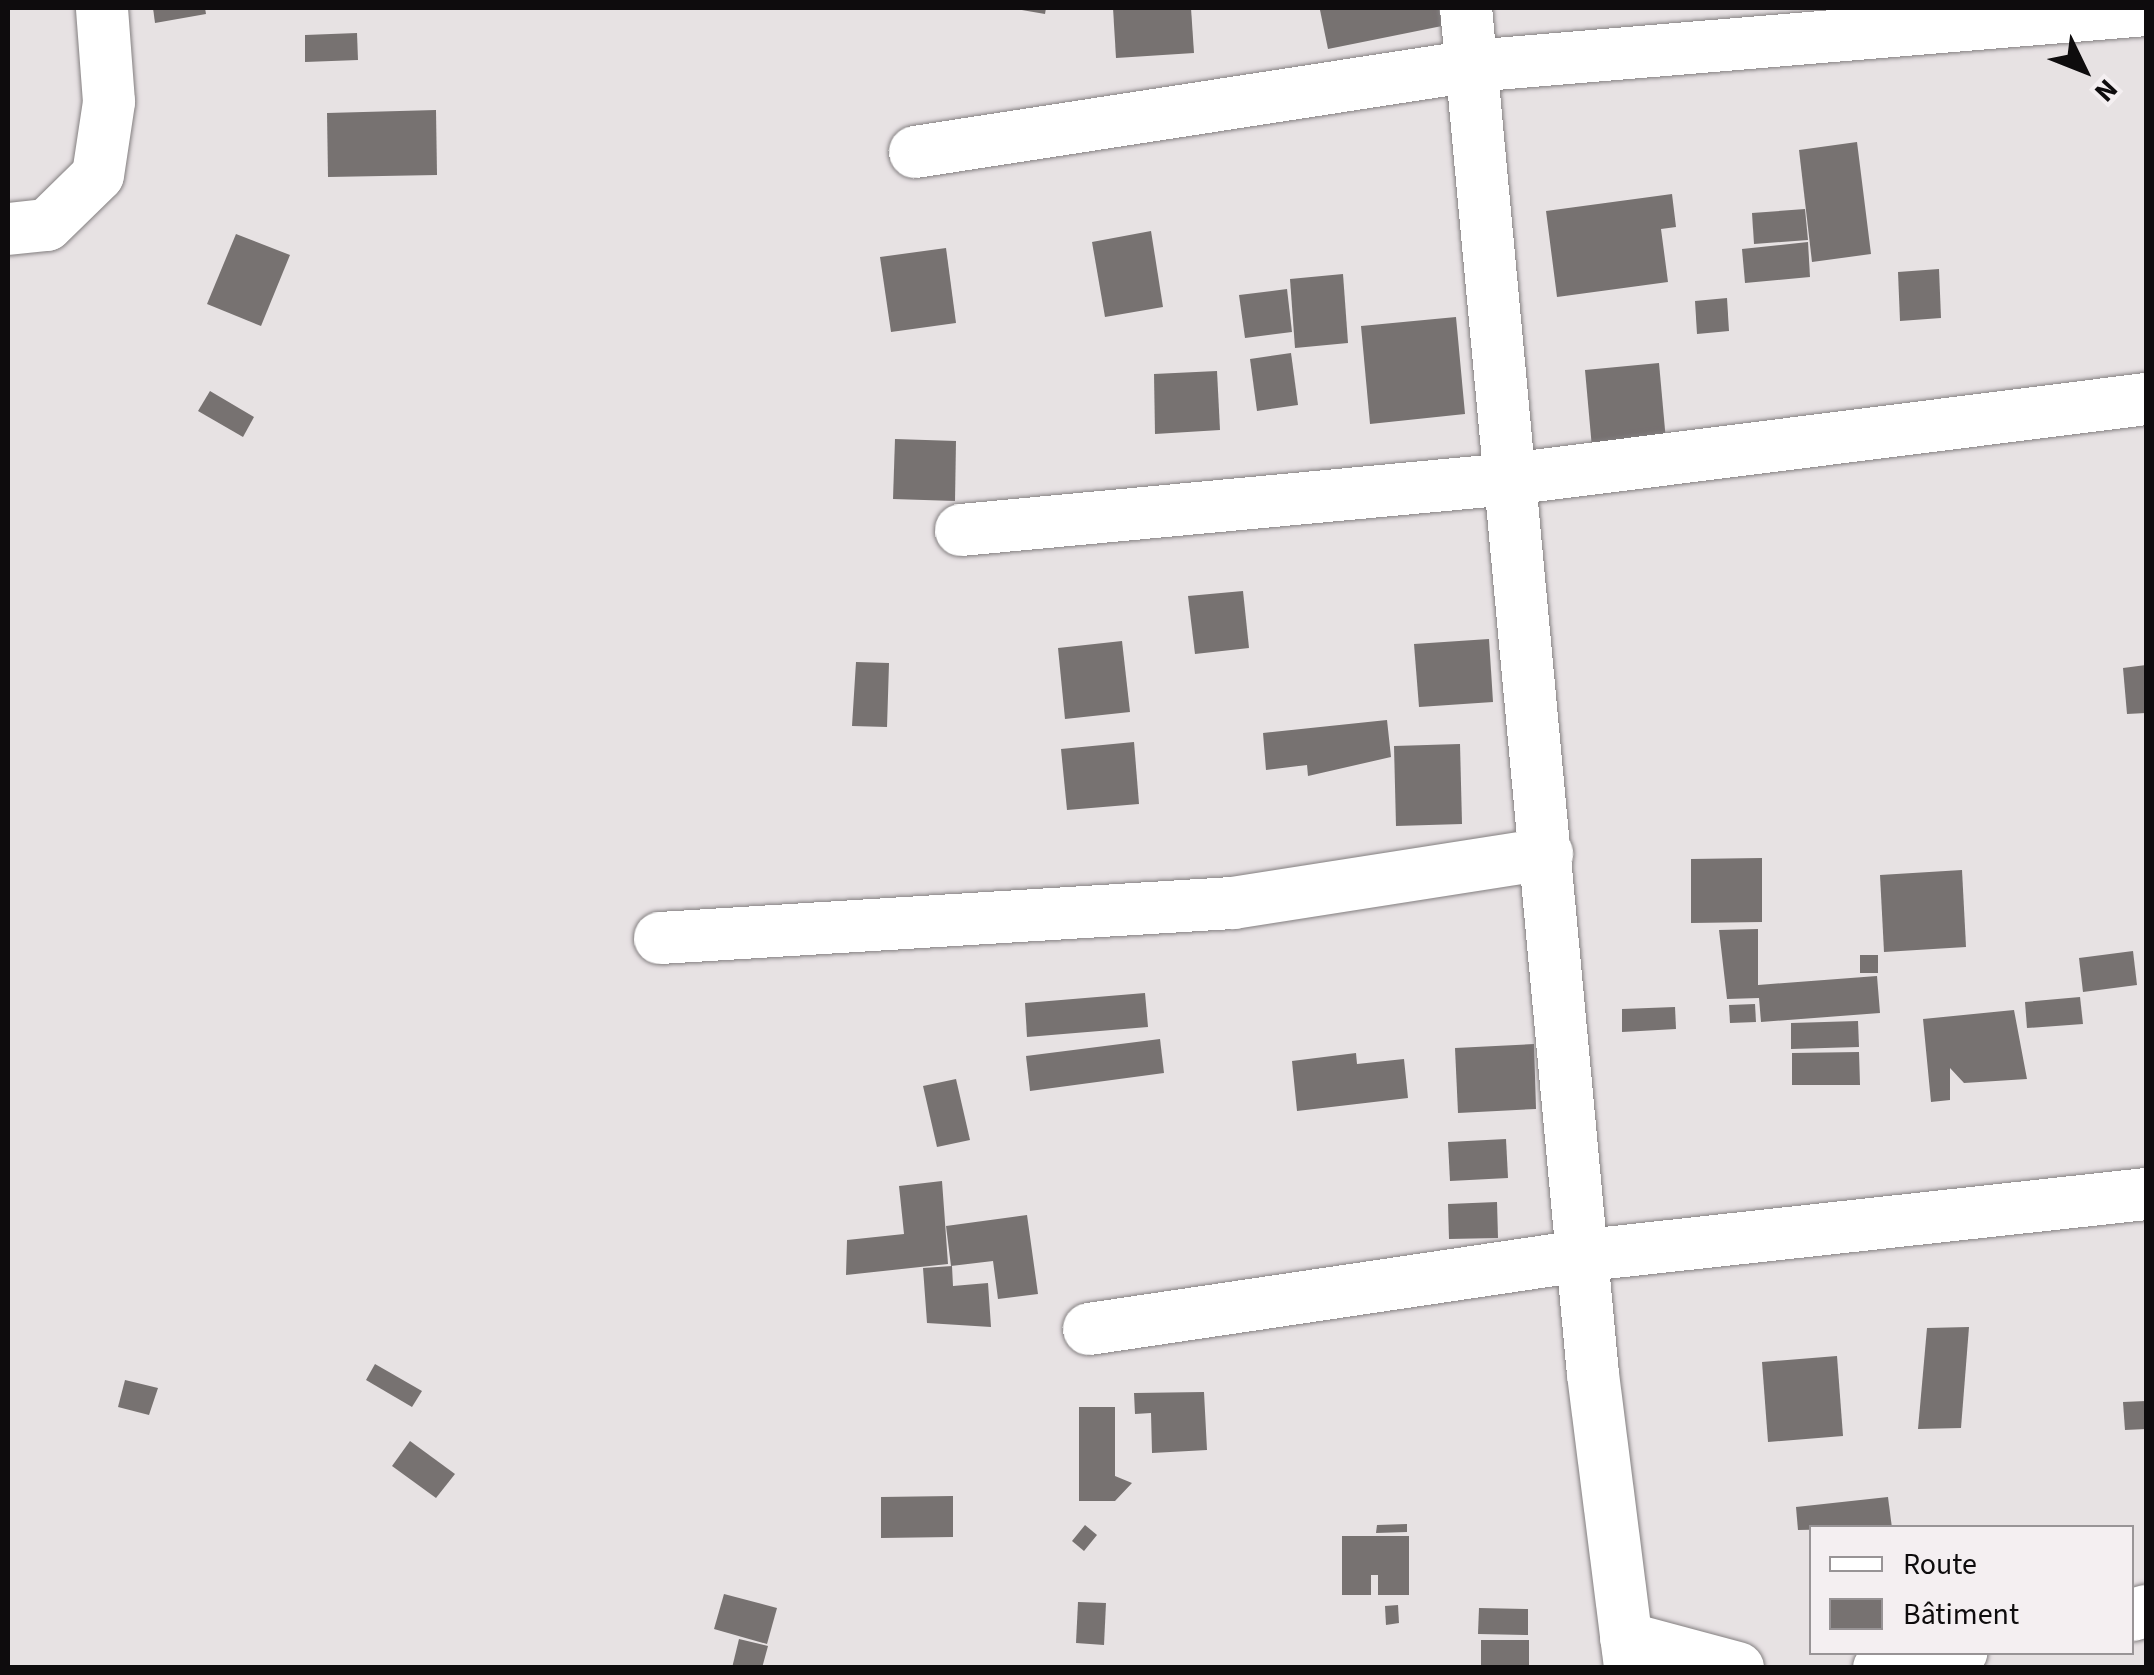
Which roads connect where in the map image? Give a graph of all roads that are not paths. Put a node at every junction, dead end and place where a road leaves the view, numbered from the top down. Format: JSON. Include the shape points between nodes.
{"nodes":[{"id":1,"x":102,"y":8,"type":"edge"},
{"id":2,"x":1466,"y":8,"type":"edge"},
{"id":3,"x":2146,"y":10,"type":"edge"},
{"id":4,"x":1472,"y":66,"type":"junction"},
{"id":5,"x":915,"y":152,"type":"dead end"},
{"id":6,"x":8,"y":229,"type":"edge"},
{"id":7,"x":2146,"y":398,"type":"edge"},
{"id":8,"x":1510,"y":479,"type":"junction"},
{"id":9,"x":961,"y":530,"type":"dead end"},
{"id":10,"x":1547,"y":854,"type":"junction"},
{"id":11,"x":660,"y":938,"type":"dead end"},
{"id":12,"x":2146,"y":1194,"type":"edge"},
{"id":13,"x":1587,"y":1255,"type":"junction"},
{"id":14,"x":1089,"y":1329,"type":"dead end"},
{"id":15,"x":1628,"y":1652,"type":"edge"},
{"id":16,"x":1945,"y":1655,"type":"edge"},
{"id":17,"x":1738,"y":1668,"type":"edge"},
{"id":18,"x":1878,"y":1668,"type":"edge"}],
"edges":[{"from":1,"to":6,"type":"street","via":[[109,102],[98,175],[47,225]]},
{"from":2,"to":4,"type":"street"},
{"from":3,"to":4,"type":"street"},
{"from":4,"to":5,"type":"street"},
{"from":4,"to":8,"type":"street"},
{"from":7,"to":8,"type":"street"},
{"from":8,"to":9,"type":"street"},
{"from":8,"to":10,"type":"street"},
{"from":10,"to":11,"type":"street","via":[[1232,904]]},
{"from":10,"to":13,"type":"street"},
{"from":12,"to":13,"type":"street"},
{"from":13,"to":14,"type":"street"},
{"from":13,"to":15,"type":"street"},
{"from":15,"to":17,"type":"street"},
{"from":16,"to":18,"type":"street"}]}
